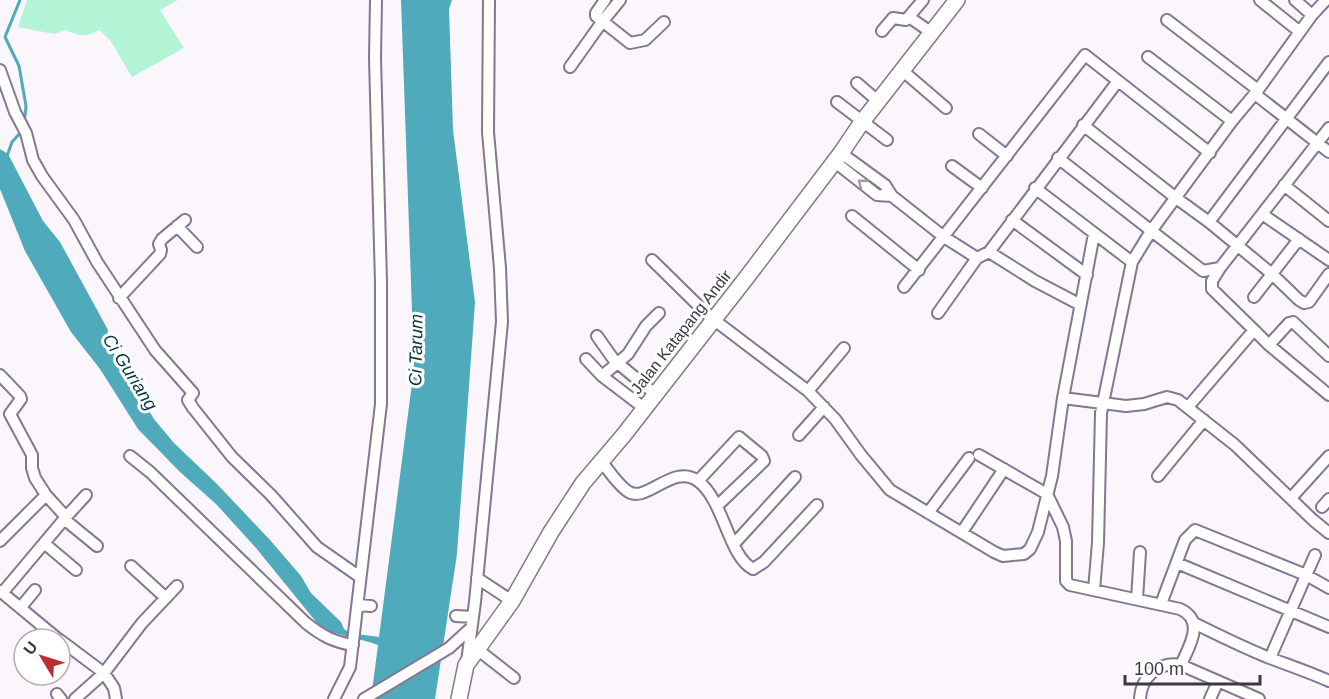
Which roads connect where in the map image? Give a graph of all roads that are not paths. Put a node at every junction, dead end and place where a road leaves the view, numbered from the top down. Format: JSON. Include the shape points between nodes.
{"nodes":[{"id":1,"x":376,"y":0,"type":"edge"},
{"id":2,"x":489,"y":0,"type":"edge"},
{"id":3,"x":605,"y":0,"type":"edge"},
{"id":4,"x":620,"y":0,"type":"edge"},
{"id":5,"x":923,"y":0,"type":"edge"},
{"id":6,"x":957,"y":0,"type":"edge"},
{"id":7,"x":1260,"y":0,"type":"edge"},
{"id":8,"x":1295,"y":0,"type":"edge"},
{"id":9,"x":1326,"y":0,"type":"edge"},
{"id":10,"x":1312,"y":15,"type":"junction"},
{"id":11,"x":909,"y":17,"type":"junction"},
{"id":12,"x":1167,"y":20,"type":"dead end"},
{"id":13,"x":602,"y":22,"type":"junction"},
{"id":14,"x":664,"y":22,"type":"dead end"},
{"id":15,"x":882,"y":31,"type":"dead end"},
{"id":16,"x":1300,"y":32,"type":"junction"},
{"id":17,"x":932,"y":33,"type":"junction"},
{"id":18,"x":1148,"y":57,"type":"dead end"},
{"id":19,"x":1329,"y":62,"type":"edge"},
{"id":20,"x":570,"y":67,"type":"dead end"},
{"id":21,"x":0,"y":70,"type":"edge"},
{"id":22,"x":903,"y":71,"type":"junction"},
{"id":23,"x":1118,"y":81,"type":"junction"},
{"id":24,"x":857,"y":83,"type":"dead end"},
{"id":25,"x":1257,"y":92,"type":"junction"},
{"id":26,"x":837,"y":102,"type":"dead end"},
{"id":27,"x":879,"y":102,"type":"junction"},
{"id":28,"x":946,"y":108,"type":"dead end"},
{"id":29,"x":1287,"y":119,"type":"junction"},
{"id":30,"x":1232,"y":121,"type":"junction"},
{"id":31,"x":862,"y":122,"type":"junction"},
{"id":32,"x":1083,"y":125,"type":"junction"},
{"id":33,"x":1329,"y":128,"type":"edge"},
{"id":34,"x":979,"y":134,"type":"dead end"},
{"id":35,"x":887,"y":140,"type":"dead end"},
{"id":36,"x":1318,"y":144,"type":"junction"},
{"id":37,"x":1329,"y":152,"type":"edge"},
{"id":38,"x":1210,"y":153,"type":"junction"},
{"id":39,"x":1007,"y":156,"type":"junction"},
{"id":40,"x":838,"y":158,"type":"junction"},
{"id":41,"x":1058,"y":159,"type":"junction"},
{"id":42,"x":952,"y":165,"type":"dead end"},
{"id":43,"x":1284,"y":185,"type":"junction"},
{"id":44,"x":982,"y":188,"type":"junction"},
{"id":45,"x":1035,"y":188,"type":"junction"},
{"id":46,"x":1176,"y":198,"type":"junction"},
{"id":47,"x":1262,"y":214,"type":"junction"},
{"id":48,"x":852,"y":216,"type":"dead end"},
{"id":49,"x":1012,"y":220,"type":"junction"},
{"id":50,"x":1329,"y":220,"type":"edge"},
{"id":51,"x":1209,"y":222,"type":"junction"},
{"id":52,"x":1151,"y":231,"type":"junction"},
{"id":53,"x":1094,"y":234,"type":"junction"},
{"id":54,"x":944,"y":237,"type":"junction"},
{"id":55,"x":1299,"y":239,"type":"junction"},
{"id":56,"x":196,"y":247,"type":"dead end"},
{"id":57,"x":1238,"y":247,"type":"junction"},
{"id":58,"x":988,"y":252,"type":"junction"},
{"id":59,"x":977,"y":258,"type":"junction"},
{"id":60,"x":652,"y":260,"type":"dead end"},
{"id":61,"x":1329,"y":260,"type":"edge"},
{"id":62,"x":1132,"y":262,"type":"junction"},
{"id":63,"x":1220,"y":268,"type":"junction"},
{"id":64,"x":918,"y":270,"type":"junction"},
{"id":65,"x":1272,"y":274,"type":"junction"},
{"id":66,"x":1087,"y":275,"type":"junction"},
{"id":67,"x":1328,"y":276,"type":"edge"},
{"id":68,"x":904,"y":287,"type":"dead end"},
{"id":69,"x":1254,"y":297,"type":"dead end"},
{"id":70,"x":120,"y":298,"type":"junction"},
{"id":71,"x":1079,"y":304,"type":"junction"},
{"id":72,"x":659,"y":313,"type":"dead end"},
{"id":73,"x":938,"y":313,"type":"dead end"},
{"id":74,"x":713,"y":320,"type":"junction"},
{"id":75,"x":1254,"y":330,"type":"junction"},
{"id":76,"x":597,"y":336,"type":"dead end"},
{"id":77,"x":1269,"y":345,"type":"junction"},
{"id":78,"x":844,"y":348,"type":"dead end"},
{"id":79,"x":1329,"y":356,"type":"edge"},
{"id":80,"x":586,"y":359,"type":"dead end"},
{"id":81,"x":618,"y":364,"type":"junction"},
{"id":82,"x":0,"y":375,"type":"edge"},
{"id":83,"x":602,"y":376,"type":"junction"},
{"id":84,"x":808,"y":391,"type":"junction"},
{"id":85,"x":655,"y":394,"type":"junction"},
{"id":86,"x":1329,"y":395,"type":"edge"},
{"id":87,"x":1063,"y":398,"type":"junction"},
{"id":88,"x":1102,"y":404,"type":"junction"},
{"id":89,"x":824,"y":407,"type":"junction"},
{"id":90,"x":1188,"y":407,"type":"junction"},
{"id":91,"x":645,"y":408,"type":"junction"},
{"id":92,"x":1204,"y":420,"type":"junction"},
{"id":93,"x":799,"y":435,"type":"dead end"},
{"id":94,"x":130,"y":456,"type":"dead end"},
{"id":95,"x":1329,"y":456,"type":"edge"},
{"id":96,"x":601,"y":463,"type":"junction"},
{"id":97,"x":1004,"y":469,"type":"junction"},
{"id":98,"x":1158,"y":476,"type":"dead end"},
{"id":99,"x":795,"y":477,"type":"dead end"},
{"id":100,"x":698,"y":481,"type":"junction"},
{"id":101,"x":1047,"y":494,"type":"junction"},
{"id":102,"x":46,"y":495,"type":"junction"},
{"id":103,"x":86,"y":495,"type":"dead end"},
{"id":104,"x":1291,"y":498,"type":"junction"},
{"id":105,"x":817,"y":505,"type":"dead end"},
{"id":106,"x":717,"y":506,"type":"junction"},
{"id":107,"x":928,"y":513,"type":"junction"},
{"id":108,"x":65,"y":518,"type":"junction"},
{"id":109,"x":962,"y":532,"type":"junction"},
{"id":110,"x":1329,"y":533,"type":"edge"},
{"id":111,"x":2,"y":536,"type":"edge"},
{"id":112,"x":44,"y":543,"type":"junction"},
{"id":113,"x":734,"y":544,"type":"junction"},
{"id":114,"x":97,"y":546,"type":"dead end"},
{"id":115,"x":1140,"y":552,"type":"dead end"},
{"id":116,"x":1315,"y":555,"type":"dead end"},
{"id":117,"x":1177,"y":563,"type":"junction"},
{"id":118,"x":131,"y":567,"type":"dead end"},
{"id":119,"x":76,"y":570,"type":"dead end"},
{"id":120,"x":1306,"y":575,"type":"junction"},
{"id":121,"x":360,"y":577,"type":"junction"},
{"id":122,"x":477,"y":578,"type":"junction"},
{"id":123,"x":177,"y":586,"type":"dead end"},
{"id":124,"x":1329,"y":588,"type":"edge"},
{"id":125,"x":35,"y":590,"type":"dead end"},
{"id":126,"x":1094,"y":590,"type":"junction"},
{"id":127,"x":1,"y":591,"type":"edge"},
{"id":128,"x":166,"y":598,"type":"junction"},
{"id":129,"x":1137,"y":599,"type":"junction"},
{"id":130,"x":512,"y":601,"type":"junction"},
{"id":131,"x":1161,"y":604,"type":"junction"},
{"id":132,"x":358,"y":605,"type":"junction"},
{"id":133,"x":371,"y":606,"type":"dead end"},
{"id":134,"x":21,"y":607,"type":"junction"},
{"id":135,"x":1291,"y":611,"type":"junction"},
{"id":136,"x":456,"y":616,"type":"dead end"},
{"id":137,"x":472,"y":622,"type":"junction"},
{"id":138,"x":1194,"y":623,"type":"junction"},
{"id":139,"x":44,"y":627,"type":"edge"},
{"id":140,"x":1329,"y":627,"type":"edge"},
{"id":141,"x":353,"y":639,"type":"junction"},
{"id":142,"x":460,"y":640,"type":"junction"},
{"id":143,"x":72,"y":649,"type":"edge"},
{"id":144,"x":470,"y":656,"type":"junction"},
{"id":145,"x":1270,"y":658,"type":"junction"},
{"id":146,"x":1181,"y":665,"type":"junction"},
{"id":147,"x":104,"y":673,"type":"junction"},
{"id":148,"x":514,"y":678,"type":"dead end"},
{"id":149,"x":1218,"y":681,"type":"junction"},
{"id":150,"x":1329,"y":681,"type":"edge"},
{"id":151,"x":365,"y":698,"type":"edge"},
{"id":152,"x":1256,"y":698,"type":"edge"},
{"id":153,"x":75,"y":699,"type":"edge"},
{"id":154,"x":116,"y":699,"type":"edge"},
{"id":155,"x":334,"y":699,"type":"edge"},
{"id":156,"x":459,"y":699,"type":"edge"},
{"id":157,"x":1140,"y":699,"type":"edge"},
{"id":158,"x":1210,"y":699,"type":"edge"}],
"edges":[{"from":1,"to":121,"type":"street","via":[[381,404]]},
{"from":2,"to":122,"type":"street","via":[[488,132],[502,322]]},
{"from":3,"to":13,"type":"street","via":[[596,13]]},
{"from":4,"to":13,"type":"street"},
{"from":5,"to":11,"type":"street"},
{"from":6,"to":17,"type":"street","name":"Jalan Katapang Andir"},
{"from":7,"to":16,"type":"street"},
{"from":8,"to":10,"type":"street"},
{"from":9,"to":10,"type":"street"},
{"from":10,"to":16,"type":"street"},
{"from":11,"to":15,"type":"street","via":[[893,18]]},
{"from":11,"to":17,"type":"street"},
{"from":12,"to":25,"type":"street"},
{"from":13,"to":14,"type":"street","via":[[635,43],[645,40]]},
{"from":13,"to":20,"type":"street"},
{"from":16,"to":25,"type":"street"},
{"from":17,"to":22,"type":"street","name":"Jalan Katapang Andir"},
{"from":18,"to":30,"type":"street"},
{"from":19,"to":29,"type":"street"},
{"from":21,"to":70,"type":"street","via":[[42,176],[74,220]]},
{"from":22,"to":27,"type":"street","name":"Jalan Katapang Andir"},
{"from":22,"to":28,"type":"street"},
{"from":23,"to":32,"type":"street"},
{"from":23,"to":38,"type":"street"},
{"from":23,"to":39,"type":"street","via":[[1085,55]]},
{"from":24,"to":27,"type":"street"},
{"from":25,"to":29,"type":"street"},
{"from":25,"to":30,"type":"street"},
{"from":26,"to":31,"type":"street"},
{"from":27,"to":31,"type":"street","name":"Jalan Katapang Andir"},
{"from":29,"to":36,"type":"street"},
{"from":29,"to":51,"type":"street"},
{"from":30,"to":38,"type":"street"},
{"from":31,"to":35,"type":"street"},
{"from":31,"to":40,"type":"street","name":"Jalan Katapang Andir"},
{"from":32,"to":41,"type":"street"},
{"from":32,"to":46,"type":"street"},
{"from":33,"to":36,"type":"street"},
{"from":34,"to":39,"type":"street"},
{"from":36,"to":37,"type":"street"},
{"from":36,"to":43,"type":"street"},
{"from":38,"to":46,"type":"street"},
{"from":39,"to":44,"type":"street"},
{"from":40,"to":54,"type":"street","via":[[877,195],[892,196]]},
{"from":40,"to":74,"type":"street","name":"Jalan Katapang Andir"},
{"from":41,"to":45,"type":"street"},
{"from":41,"to":52,"type":"street"},
{"from":42,"to":44,"type":"street"},
{"from":43,"to":47,"type":"street"},
{"from":43,"to":50,"type":"street"},
{"from":44,"to":54,"type":"street"},
{"from":45,"to":49,"type":"street"},
{"from":45,"to":53,"type":"street"},
{"from":46,"to":51,"type":"street"},
{"from":46,"to":52,"type":"street"},
{"from":47,"to":55,"type":"street"},
{"from":47,"to":57,"type":"street"},
{"from":48,"to":64,"type":"street"},
{"from":49,"to":58,"type":"street"},
{"from":49,"to":66,"type":"street"},
{"from":51,"to":57,"type":"street"},
{"from":52,"to":62,"type":"street"},
{"from":52,"to":63,"type":"street","via":[[1203,272]]},
{"from":53,"to":62,"type":"street"},
{"from":53,"to":66,"type":"street"},
{"from":54,"to":59,"type":"street"},
{"from":54,"to":64,"type":"street"},
{"from":55,"to":61,"type":"street"},
{"from":55,"to":65,"type":"street"},
{"from":56,"to":70,"type":"street","via":[[181,223],[162,239],[160,254]]},
{"from":57,"to":63,"type":"street"},
{"from":57,"to":65,"type":"street"},
{"from":58,"to":59,"type":"street"},
{"from":58,"to":71,"type":"street"},
{"from":59,"to":73,"type":"street"},
{"from":60,"to":74,"type":"street"},
{"from":62,"to":88,"type":"street"},
{"from":63,"to":75,"type":"street","via":[[1212,289]]},
{"from":64,"to":68,"type":"street"},
{"from":65,"to":67,"type":"street","via":[[1306,303]]},
{"from":65,"to":69,"type":"street"},
{"from":66,"to":71,"type":"street"},
{"from":70,"to":121,"type":"street","via":[[155,350],[193,393],[188,400],[232,457],[317,547]]},
{"from":71,"to":87,"type":"street"},
{"from":72,"to":81,"type":"street"},
{"from":74,"to":84,"type":"street"},
{"from":74,"to":85,"type":"street","name":"Jalan Katapang Andir"},
{"from":75,"to":77,"type":"street"},
{"from":75,"to":90,"type":"street"},
{"from":76,"to":81,"type":"street"},
{"from":77,"to":79,"type":"street","via":[[1291,322]]},
{"from":77,"to":86,"type":"street"},
{"from":78,"to":84,"type":"street"},
{"from":80,"to":83,"type":"street"},
{"from":81,"to":83,"type":"street"},
{"from":81,"to":85,"type":"street"},
{"from":82,"to":102,"type":"street","via":[[20,396],[10,417],[32,455],[35,478]]},
{"from":83,"to":91,"type":"street"},
{"from":84,"to":89,"type":"street"},
{"from":85,"to":91,"type":"street","name":"Jalan Katapang Andir"},
{"from":87,"to":88,"type":"street"},
{"from":87,"to":101,"type":"street"},
{"from":88,"to":90,"type":"street","via":[[1126,406],[1167,397]]},
{"from":88,"to":126,"type":"street"},
{"from":89,"to":93,"type":"street"},
{"from":89,"to":107,"type":"street","via":[[890,490]]},
{"from":90,"to":92,"type":"street"},
{"from":91,"to":96,"type":"street","name":"Jalan Katapang Andir"},
{"from":92,"to":98,"type":"street"},
{"from":92,"to":104,"type":"street"},
{"from":94,"to":141,"type":"street","via":[[306,623],[338,643]]},
{"from":95,"to":104,"type":"street"},
{"from":96,"to":100,"type":"street","via":[[626,491],[636,494],[672,477]]},
{"from":96,"to":130,"type":"street","name":"Jalan Katapang Andir","via":[[582,483]]},
{"from":97,"to":101,"type":"street"},
{"from":97,"to":107,"type":"street","via":[[974,457]]},
{"from":97,"to":109,"type":"street"},
{"from":99,"to":113,"type":"street"},
{"from":100,"to":106,"type":"street"},
{"from":100,"to":106,"type":"street","via":[[740,437],[762,456],[764,461]]},
{"from":101,"to":109,"type":"street","via":[[1038,532],[1024,554],[1003,556]]},
{"from":101,"to":126,"type":"street","via":[[1063,527],[1066,581]]},
{"from":102,"to":108,"type":"street"},
{"from":102,"to":111,"type":"street"},
{"from":103,"to":108,"type":"street"},
{"from":104,"to":110,"type":"street"},
{"from":105,"to":113,"type":"street","via":[[753,569],[742,560]]},
{"from":106,"to":113,"type":"street"},
{"from":107,"to":109,"type":"street"},
{"from":108,"to":112,"type":"street"},
{"from":108,"to":114,"type":"street"},
{"from":112,"to":119,"type":"street"},
{"from":112,"to":127,"type":"street"},
{"from":115,"to":129,"type":"street"},
{"from":116,"to":120,"type":"street"},
{"from":117,"to":120,"type":"street","via":[[1185,540],[1195,530]]},
{"from":117,"to":131,"type":"street"},
{"from":117,"to":135,"type":"street"},
{"from":118,"to":128,"type":"street"},
{"from":120,"to":124,"type":"street"},
{"from":120,"to":135,"type":"street"},
{"from":121,"to":132,"type":"street"},
{"from":122,"to":130,"type":"street"},
{"from":122,"to":137,"type":"street"},
{"from":123,"to":128,"type":"street"},
{"from":125,"to":134,"type":"street"},
{"from":126,"to":129,"type":"street"},
{"from":127,"to":134,"type":"street"},
{"from":128,"to":147,"type":"street"},
{"from":129,"to":131,"type":"street"},
{"from":130,"to":144,"type":"street","name":"Jalan Katapang Andir"},
{"from":131,"to":138,"type":"street","via":[[1186,612]]},
{"from":132,"to":133,"type":"street"},
{"from":132,"to":141,"type":"street"},
{"from":134,"to":139,"type":"street"},
{"from":135,"to":140,"type":"street"},
{"from":135,"to":145,"type":"street"},
{"from":136,"to":137,"type":"street"},
{"from":137,"to":142,"type":"street"},
{"from":137,"to":144,"type":"street"},
{"from":138,"to":145,"type":"street"},
{"from":138,"to":146,"type":"street","via":[[1195,630]]},
{"from":141,"to":155,"type":"street","via":[[350,667]]},
{"from":142,"to":144,"type":"street"},
{"from":142,"to":151,"type":"street"},
{"from":143,"to":147,"type":"street"},
{"from":144,"to":148,"type":"street"},
{"from":144,"to":156,"type":"street","name":"Jalan Katapang Andir"},
{"from":145,"to":150,"type":"street"},
{"from":146,"to":149,"type":"street"},
{"from":146,"to":157,"type":"street","via":[[1156,668],[1145,681]]},
{"from":147,"to":153,"type":"street"},
{"from":147,"to":154,"type":"street"},
{"from":149,"to":152,"type":"street"},
{"from":149,"to":158,"type":"street"}]}
